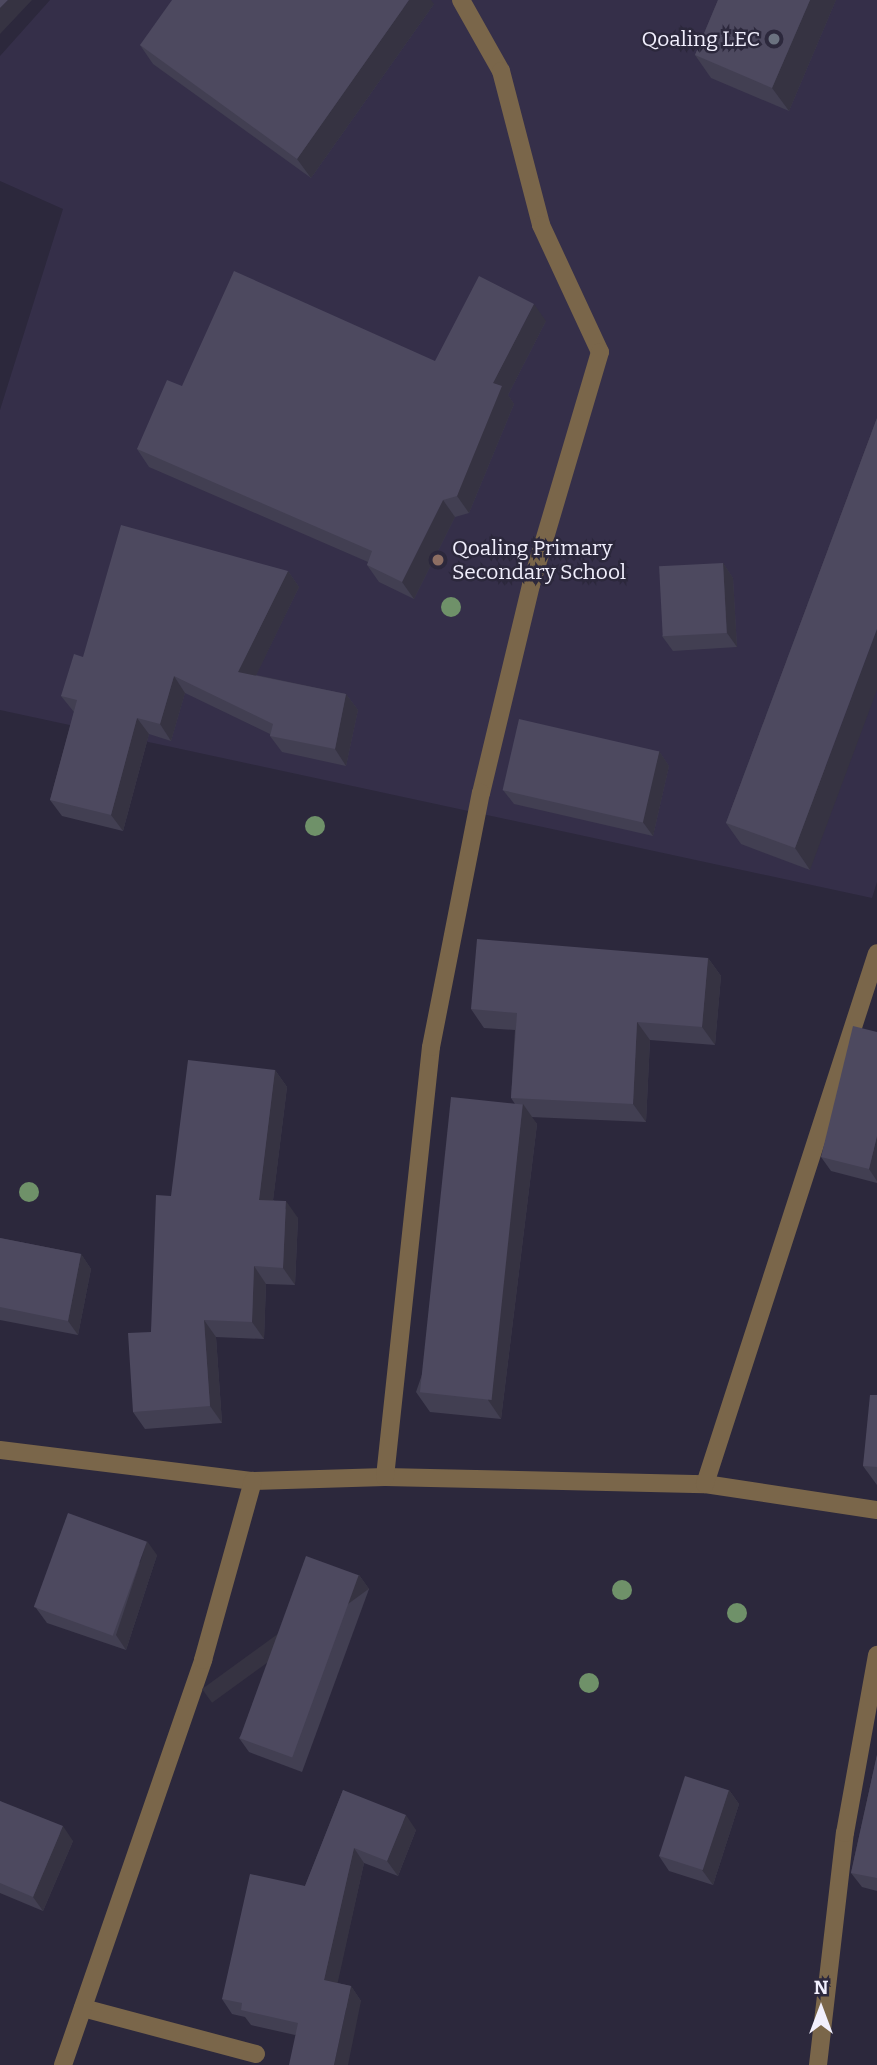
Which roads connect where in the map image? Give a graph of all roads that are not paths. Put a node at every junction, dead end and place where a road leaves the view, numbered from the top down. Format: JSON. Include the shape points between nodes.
{"nodes":[{"id":1,"x":461,"y":0,"type":"edge"},
{"id":2,"x":877,"y":953,"type":"edge"},
{"id":3,"x":0,"y":1450,"type":"edge"},
{"id":4,"x":385,"y":1477,"type":"junction"},
{"id":5,"x":253,"y":1481,"type":"junction"},
{"id":6,"x":705,"y":1484,"type":"junction"},
{"id":7,"x":877,"y":1510,"type":"edge"},
{"id":8,"x":877,"y":1655,"type":"edge"},
{"id":9,"x":83,"y":2008,"type":"junction"},
{"id":10,"x":256,"y":2054,"type":"dead end"},
{"id":11,"x":63,"y":2065,"type":"edge"},
{"id":12,"x":818,"y":2065,"type":"edge"}],
"edges":[{"from":1,"to":4,"type":"street","via":[[501,71],[541,225],[600,352],[531,585],[481,793],[431,1047]]},
{"from":2,"to":6,"type":"street"},
{"from":3,"to":5,"type":"street"},
{"from":4,"to":5,"type":"street"},
{"from":4,"to":6,"type":"street"},
{"from":5,"to":9,"type":"street","via":[[203,1660]]},
{"from":6,"to":7,"type":"street"},
{"from":8,"to":12,"type":"street","via":[[845,1833]]},
{"from":9,"to":10,"type":"street"},
{"from":9,"to":11,"type":"street"}]}
